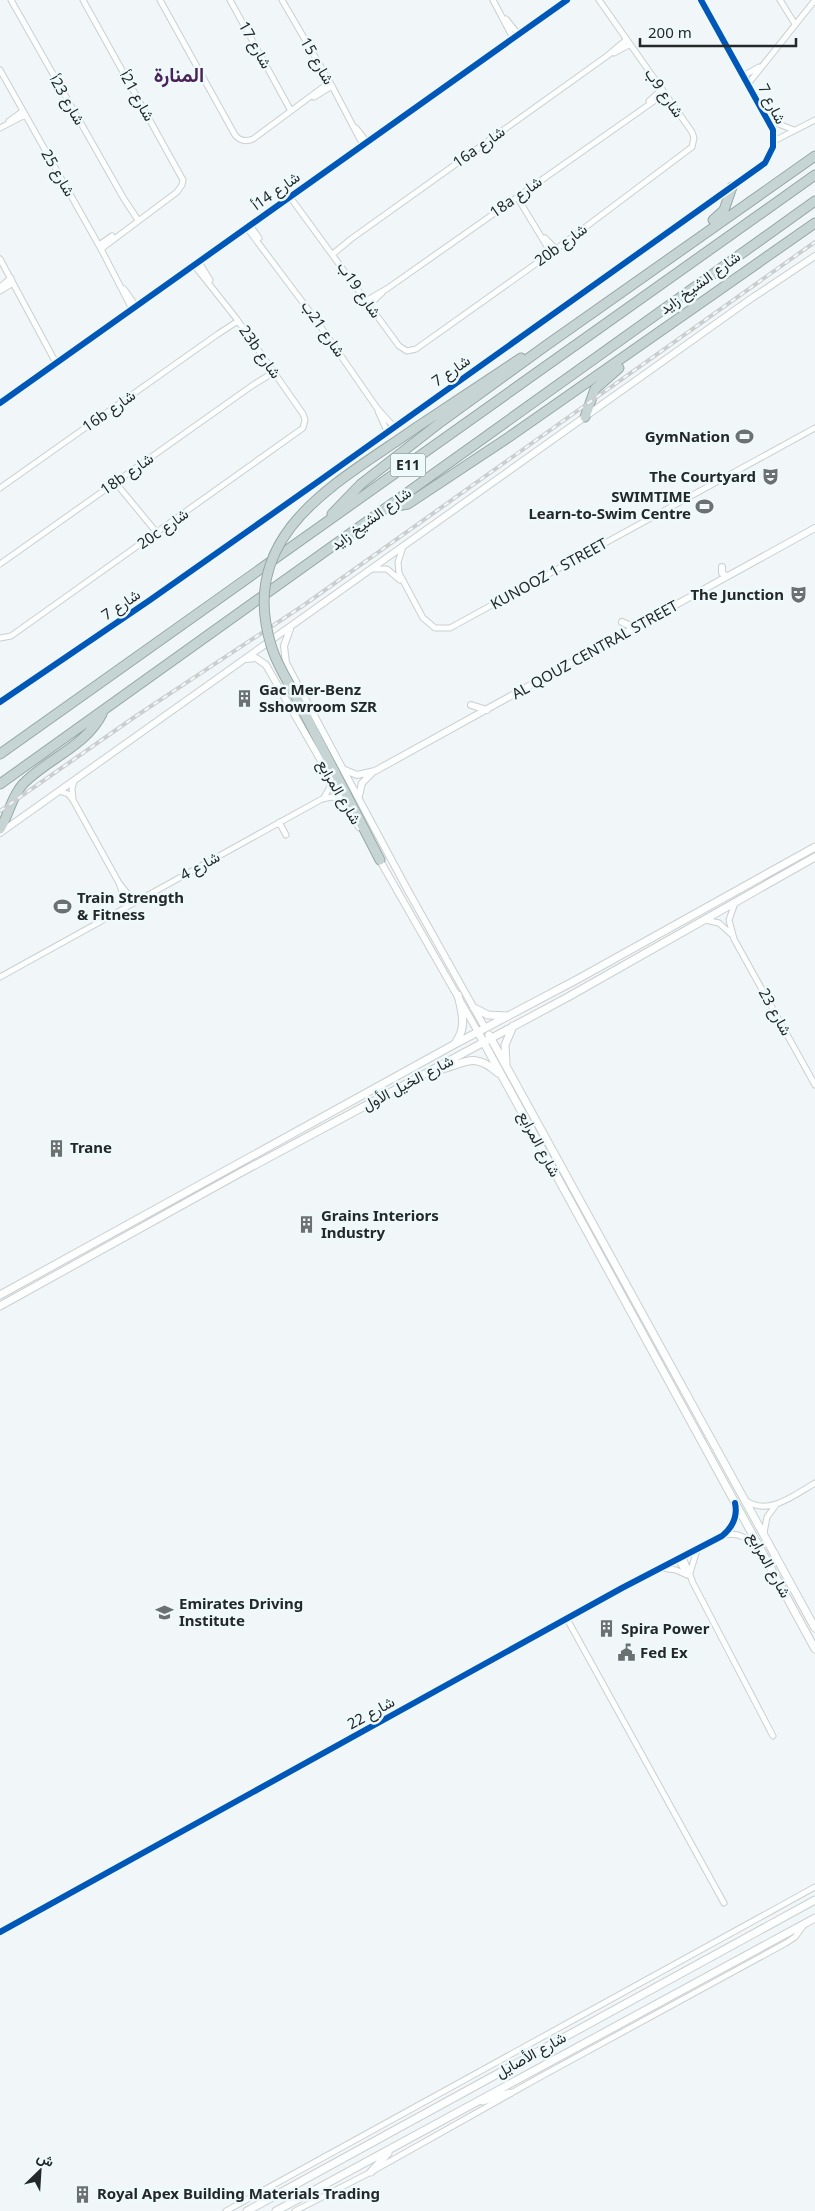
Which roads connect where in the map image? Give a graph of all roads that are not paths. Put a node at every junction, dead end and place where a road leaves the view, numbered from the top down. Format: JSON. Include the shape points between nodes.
{"nodes":[{"id":1,"x":11,"y":0,"type":"edge"},
{"id":2,"x":83,"y":0,"type":"edge"},
{"id":3,"x":160,"y":0,"type":"edge"},
{"id":4,"x":230,"y":0,"type":"edge"},
{"id":5,"x":282,"y":0,"type":"edge"},
{"id":6,"x":493,"y":0,"type":"edge"},
{"id":7,"x":566,"y":0,"type":"edge"},
{"id":8,"x":701,"y":0,"type":"edge"},
{"id":9,"x":780,"y":0,"type":"edge"},
{"id":10,"x":815,"y":0,"type":"edge"},
{"id":11,"x":598,"y":2,"type":"edge"},
{"id":12,"x":500,"y":13,"type":"junction"},
{"id":13,"x":797,"y":22,"type":"junction"},
{"id":14,"x":518,"y":34,"type":"junction"},
{"id":15,"x":513,"y":38,"type":"junction"},
{"id":16,"x":628,"y":42,"type":"junction"},
{"id":17,"x":762,"y":65,"type":"junction"},
{"id":18,"x":0,"y":70,"type":"edge"},
{"id":19,"x":743,"y":76,"type":"junction"},
{"id":20,"x":331,"y":84,"type":"junction"},
{"id":21,"x":748,"y":84,"type":"junction"},
{"id":22,"x":663,"y":92,"type":"junction"},
{"id":23,"x":293,"y":110,"type":"junction"},
{"id":24,"x":24,"y":113,"type":"junction"},
{"id":25,"x":766,"y":119,"type":"junction"},
{"id":26,"x":815,"y":120,"type":"edge"},
{"id":27,"x":0,"y":128,"type":"edge"},
{"id":28,"x":795,"y":130,"type":"junction"},
{"id":29,"x":692,"y":132,"type":"joint"},
{"id":30,"x":774,"y":141,"type":"junction"},
{"id":31,"x":365,"y":144,"type":"junction"},
{"id":32,"x":815,"y":151,"type":"edge"},
{"id":33,"x":815,"y":156,"type":"edge"},
{"id":34,"x":799,"y":165,"type":"junction"},
{"id":35,"x":815,"y":175,"type":"edge"},
{"id":36,"x":732,"y":187,"type":"junction"},
{"id":37,"x":292,"y":196,"type":"junction"},
{"id":38,"x":515,"y":198,"type":"junction"},
{"id":39,"x":815,"y":201,"type":"edge"},
{"id":40,"x":137,"y":221,"type":"junction"},
{"id":41,"x":815,"y":224,"type":"edge"},
{"id":42,"x":248,"y":226,"type":"junction"},
{"id":43,"x":687,"y":245,"type":"junction"},
{"id":44,"x":100,"y":247,"type":"junction"},
{"id":45,"x":554,"y":251,"type":"junction"},
{"id":46,"x":332,"y":252,"type":"junction"},
{"id":47,"x":815,"y":256,"type":"edge"},
{"id":48,"x":0,"y":259,"type":"edge"},
{"id":49,"x":196,"y":263,"type":"junction"},
{"id":50,"x":12,"y":281,"type":"junction"},
{"id":51,"x":0,"y":287,"type":"edge"},
{"id":52,"x":0,"y":291,"type":"edge"},
{"id":53,"x":368,"y":303,"type":"junction"},
{"id":54,"x":134,"y":308,"type":"junction"},
{"id":55,"x":237,"y":320,"type":"junction"},
{"id":56,"x":659,"y":333,"type":"junction"},
{"id":57,"x":544,"y":346,"type":"junction"},
{"id":58,"x":416,"y":349,"type":"joint"},
{"id":59,"x":58,"y":362,"type":"junction"},
{"id":60,"x":273,"y":370,"type":"junction"},
{"id":61,"x":0,"y":403,"type":"edge"},
{"id":62,"x":377,"y":408,"type":"junction"},
{"id":63,"x":304,"y":416,"type":"joint"},
{"id":64,"x":585,"y":417,"type":"junction"},
{"id":65,"x":394,"y":426,"type":"junction"},
{"id":66,"x":815,"y":428,"type":"edge"},
{"id":67,"x":387,"y":431,"type":"junction"},
{"id":68,"x":117,"y":481,"type":"junction"},
{"id":69,"x":0,"y":488,"type":"edge"},
{"id":70,"x":386,"y":508,"type":"junction"},
{"id":71,"x":326,"y":523,"type":"junction"},
{"id":72,"x":815,"y":528,"type":"edge"},
{"id":73,"x":155,"y":535,"type":"junction"},
{"id":74,"x":403,"y":547,"type":"junction"},
{"id":75,"x":0,"y":564,"type":"edge"},
{"id":76,"x":722,"y":567,"type":"dead end"},
{"id":77,"x":369,"y":571,"type":"junction"},
{"id":78,"x":726,"y":576,"type":"junction"},
{"id":79,"x":404,"y":584,"type":"junction"},
{"id":80,"x":622,"y":622,"type":"dead end"},
{"id":81,"x":290,"y":628,"type":"junction"},
{"id":82,"x":635,"y":628,"type":"junction"},
{"id":83,"x":0,"y":638,"type":"edge"},
{"id":84,"x":244,"y":659,"type":"junction"},
{"id":85,"x":286,"y":663,"type":"junction"},
{"id":86,"x":268,"y":668,"type":"junction"},
{"id":87,"x":0,"y":702,"type":"edge"},
{"id":88,"x":471,"y":706,"type":"dead end"},
{"id":89,"x":104,"y":710,"type":"junction"},
{"id":90,"x":487,"y":710,"type":"junction"},
{"id":91,"x":13,"y":744,"type":"junction"},
{"id":92,"x":0,"y":748,"type":"edge"},
{"id":93,"x":0,"y":754,"type":"edge"},
{"id":94,"x":344,"y":770,"type":"junction"},
{"id":95,"x":375,"y":771,"type":"junction"},
{"id":96,"x":330,"y":778,"type":"junction"},
{"id":97,"x":75,"y":780,"type":"junction"},
{"id":98,"x":0,"y":784,"type":"edge"},
{"id":99,"x":59,"y":791,"type":"junction"},
{"id":100,"x":322,"y":799,"type":"junction"},
{"id":101,"x":73,"y":800,"type":"junction"},
{"id":102,"x":361,"y":800,"type":"junction"},
{"id":103,"x":344,"y":801,"type":"junction"},
{"id":104,"x":279,"y":822,"type":"junction"},
{"id":105,"x":0,"y":831,"type":"edge"},
{"id":106,"x":286,"y":835,"type":"dead end"},
{"id":107,"x":815,"y":847,"type":"edge"},
{"id":108,"x":815,"y":857,"type":"edge"},
{"id":109,"x":380,"y":860,"type":"junction"},
{"id":110,"x":119,"y":883,"type":"junction"},
{"id":111,"x":736,"y":901,"type":"junction"},
{"id":112,"x":134,"y":902,"type":"junction"},
{"id":113,"x":127,"y":906,"type":"junction"},
{"id":114,"x":703,"y":920,"type":"junction"},
{"id":115,"x":734,"y":939,"type":"junction"},
{"id":116,"x":0,"y":977,"type":"edge"},
{"id":117,"x":458,"y":995,"type":"junction"},
{"id":118,"x":474,"y":1008,"type":"junction"},
{"id":119,"x":511,"y":1016,"type":"junction"},
{"id":120,"x":513,"y":1026,"type":"junction"},
{"id":121,"x":485,"y":1028,"type":"junction"},
{"id":122,"x":478,"y":1032,"type":"junction"},
{"id":123,"x":487,"y":1040,"type":"junction"},
{"id":124,"x":455,"y":1044,"type":"junction"},
{"id":125,"x":507,"y":1068,"type":"junction"},
{"id":126,"x":432,"y":1070,"type":"junction"},
{"id":127,"x":503,"y":1078,"type":"junction"},
{"id":128,"x":815,"y":1085,"type":"edge"},
{"id":129,"x":0,"y":1295,"type":"edge"},
{"id":130,"x":0,"y":1306,"type":"edge"},
{"id":131,"x":815,"y":1483,"type":"edge"},
{"id":132,"x":743,"y":1498,"type":"junction"},
{"id":133,"x":735,"y":1503,"type":"junction"},
{"id":134,"x":776,"y":1504,"type":"junction"},
{"id":135,"x":764,"y":1535,"type":"junction"},
{"id":136,"x":722,"y":1536,"type":"junction"},
{"id":137,"x":697,"y":1550,"type":"junction"},
{"id":138,"x":680,"y":1558,"type":"junction"},
{"id":139,"x":767,"y":1561,"type":"junction"},
{"id":140,"x":659,"y":1569,"type":"junction"},
{"id":141,"x":689,"y":1574,"type":"junction"},
{"id":142,"x":567,"y":1619,"type":"junction"},
{"id":143,"x":815,"y":1628,"type":"edge"},
{"id":144,"x":815,"y":1650,"type":"edge"},
{"id":145,"x":773,"y":1736,"type":"dead end"},
{"id":146,"x":815,"y":1887,"type":"edge"},
{"id":147,"x":815,"y":1900,"type":"edge"},
{"id":148,"x":724,"y":1904,"type":"dead end"},
{"id":149,"x":815,"y":1918,"type":"edge"},
{"id":150,"x":805,"y":1923,"type":"junction"},
{"id":151,"x":0,"y":1932,"type":"edge"},
{"id":152,"x":510,"y":2094,"type":"junction"},
{"id":153,"x":478,"y":2101,"type":"junction"},
{"id":154,"x":392,"y":2148,"type":"junction"},
{"id":155,"x":372,"y":2172,"type":"junction"},
{"id":156,"x":307,"y":2205,"type":"junction"},
{"id":157,"x":226,"y":2211,"type":"edge"},
{"id":158,"x":247,"y":2211,"type":"edge"},
{"id":159,"x":276,"y":2211,"type":"edge"},
{"id":160,"x":295,"y":2211,"type":"edge"},
{"id":161,"x":304,"y":2211,"type":"edge"}],
"edges":[{"from":1,"to":40,"type":"street","name":"شارع 23أ"},
{"from":2,"to":40,"type":"street","name":"شارع 21أ","via":[[183,182],[178,192]]},
{"from":3,"to":23,"type":"street","via":[[235,135],[243,141],[251,140]]},
{"from":4,"to":23,"type":"street","name":"شارع 17"},
{"from":5,"to":20,"type":"street","name":"شارع 15"},
{"from":6,"to":12,"type":"street"},
{"from":7,"to":14,"type":"street","name":"شارع 14أ"},
{"from":8,"to":19,"type":"street","name":"شارع 7"},
{"from":9,"to":13,"type":"street"},
{"from":10,"to":13,"type":"street"},
{"from":11,"to":16,"type":"street","name":"شارع 9ب"},
{"from":12,"to":14,"type":"street"},
{"from":12,"to":15,"type":"street"},
{"from":13,"to":17,"type":"street"},
{"from":14,"to":15,"type":"street","name":"شارع 14أ"},
{"from":15,"to":31,"type":"street","name":"شارع 14أ"},
{"from":16,"to":22,"type":"street","name":"شارع 9ب"},
{"from":16,"to":46,"type":"street","name":"16a شارع"},
{"from":17,"to":19,"type":"street"},
{"from":17,"to":21,"type":"street"},
{"from":18,"to":24,"type":"street","name":"شارع 25"},
{"from":19,"to":21,"type":"street","name":"شارع 7"},
{"from":20,"to":23,"type":"street"},
{"from":20,"to":31,"type":"street","name":"شارع 15"},
{"from":21,"to":25,"type":"street","name":"شارع 7"},
{"from":22,"to":29,"type":"street","name":"شارع 9ب"},
{"from":22,"to":38,"type":"street","name":"18a شارع"},
{"from":24,"to":27,"type":"street"},
{"from":24,"to":44,"type":"street","name":"شارع 25"},
{"from":25,"to":28,"type":"street"},
{"from":25,"to":30,"type":"street","name":"شارع 7","via":[[773,130]]},
{"from":26,"to":28,"type":"street"},
{"from":28,"to":30,"type":"street"},
{"from":29,"to":45,"type":"street","name":"20b شارع","via":[[694,141],[688,152]]},
{"from":30,"to":36,"type":"street","name":"شارع 7","via":[[765,163]]},
{"from":31,"to":37,"type":"street","name":"شارع 14أ"},
{"from":32,"to":34,"type":"highway"},
{"from":33,"to":34,"type":"highway"},
{"from":34,"to":43,"type":"highway"},
{"from":35,"to":71,"type":"highway","name":"شارع الشيخ زايد","number":"E11"},
{"from":36,"to":43,"type":"highway","via":[[724,210]]},
{"from":36,"to":65,"type":"street","name":"شارع 7"},
{"from":37,"to":42,"type":"street","name":"شارع 14أ"},
{"from":37,"to":46,"type":"street","name":"شارع 19ب"},
{"from":38,"to":45,"type":"street"},
{"from":38,"to":53,"type":"street","name":"18a شارع"},
{"from":39,"to":70,"type":"highway","name":"شارع الشيخ زايد","number":"E11"},
{"from":40,"to":44,"type":"street"},
{"from":41,"to":56,"type":"highway"},
{"from":42,"to":49,"type":"street","name":"شارع 14أ"},
{"from":42,"to":62,"type":"street","name":"شارع 21ب"},
{"from":43,"to":57,"type":"highway"},
{"from":44,"to":54,"type":"street","name":"شارع 25"},
{"from":45,"to":58,"type":"street","name":"20b شارع"},
{"from":46,"to":53,"type":"street","name":"شارع 19ب"},
{"from":47,"to":64,"type":"street"},
{"from":48,"to":50,"type":"street"},
{"from":49,"to":54,"type":"street","name":"شارع 14أ"},
{"from":49,"to":55,"type":"street","name":"23b شارع"},
{"from":50,"to":51,"type":"street"},
{"from":50,"to":52,"type":"street"},
{"from":50,"to":59,"type":"street"},
{"from":53,"to":58,"type":"street","name":"شارع 19ب","via":[[399,346],[407,351]]},
{"from":54,"to":59,"type":"street","name":"شارع 14أ"},
{"from":55,"to":60,"type":"street","name":"23b شارع"},
{"from":55,"to":69,"type":"street","name":"16b شارع"},
{"from":56,"to":64,"type":"highway","via":[[598,386]]},
{"from":56,"to":70,"type":"highway","via":[[413,501]]},
{"from":57,"to":71,"type":"highway","via":[[392,459],[353,491]]},
{"from":57,"to":109,"type":"highway","bridge":true,"via":[[508,365],[312,502],[276,549],[267,577],[265,617],[274,655]]},
{"from":59,"to":61,"type":"street","name":"شارع 14أ"},
{"from":60,"to":63,"type":"street","name":"23b شارع"},
{"from":60,"to":68,"type":"street","name":"18b شارع"},
{"from":62,"to":65,"type":"street","name":"شارع 21ب"},
{"from":62,"to":67,"type":"street","name":"شارع 21ب"},
{"from":63,"to":73,"type":"street","name":"20c شارع","via":[[301,430]]},
{"from":64,"to":74,"type":"street"},
{"from":65,"to":67,"type":"street","name":"شارع 7"},
{"from":66,"to":79,"type":"street","name":"KUNOOZ 1 STREET","via":[[450,628],[435,628],[425,622]]},
{"from":67,"to":87,"type":"street","name":"شارع 7"},
{"from":68,"to":73,"type":"street"},
{"from":68,"to":75,"type":"street","name":"18b شارع"},
{"from":70,"to":89,"type":"highway","name":"شارع الشيخ زايد","number":"E11"},
{"from":71,"to":91,"type":"highway","name":"شارع الشيخ زايد","number":"E11"},
{"from":72,"to":78,"type":"street","name":"AL QOUZ CENTRAL STREET"},
{"from":73,"to":83,"type":"street","name":"20c شارع","via":[[11,636]]},
{"from":74,"to":77,"type":"street"},
{"from":74,"to":79,"type":"street","name":"KUNOOZ 1 STREET","via":[[398,562]]},
{"from":76,"to":78,"type":"street"},
{"from":77,"to":79,"type":"street","name":"KUNOOZ 1 STREET","via":[[387,569]]},
{"from":77,"to":81,"type":"street"},
{"from":78,"to":82,"type":"street","name":"AL QOUZ CENTRAL STREET"},
{"from":80,"to":82,"type":"street"},
{"from":81,"to":84,"type":"street"},
{"from":81,"to":85,"type":"street","name":"شارع المرابع","via":[[284,646]]},
{"from":82,"to":90,"type":"street","name":"AL QOUZ CENTRAL STREET"},
{"from":84,"to":86,"type":"street","via":[[259,659]]},
{"from":84,"to":97,"type":"street"},
{"from":85,"to":86,"type":"street","via":[[275,658]]},
{"from":85,"to":94,"type":"street","name":"شارع المرابع"},
{"from":86,"to":96,"type":"street","name":"شارع المرابع"},
{"from":88,"to":90,"type":"street"},
{"from":89,"to":98,"type":"highway","name":"شارع الشيخ زايد","number":"E11"},
{"from":89,"to":105,"type":"highway","via":[[90,731],[23,784]]},
{"from":90,"to":95,"type":"street","name":"AL QOUZ CENTRAL STREET"},
{"from":91,"to":92,"type":"highway"},
{"from":91,"to":93,"type":"highway","name":"شارع الشيخ زايد","number":"E11"},
{"from":94,"to":95,"type":"street","name":"AL QOUZ CENTRAL STREET","via":[[357,775]]},
{"from":94,"to":102,"type":"street","name":"شارع المرابع"},
{"from":95,"to":102,"type":"street","name":"AL QOUZ CENTRAL STREET","via":[[362,783]]},
{"from":96,"to":100,"type":"street","via":[[330,787]]},
{"from":96,"to":103,"type":"street","name":"شارع المرابع"},
{"from":97,"to":99,"type":"street"},
{"from":97,"to":101,"type":"street"},
{"from":99,"to":101,"type":"street"},
{"from":99,"to":105,"type":"street"},
{"from":100,"to":103,"type":"street"},
{"from":100,"to":104,"type":"street","name":"شارع 4"},
{"from":101,"to":110,"type":"street"},
{"from":102,"to":118,"type":"street","name":"شارع المرابع"},
{"from":103,"to":109,"type":"street","name":"شارع المرابع"},
{"from":104,"to":106,"type":"street"},
{"from":104,"to":112,"type":"street","name":"شارع 4"},
{"from":107,"to":119,"type":"main road","name":"شارع الخيل الأول"},
{"from":108,"to":111,"type":"main road","name":"شارع الخيل الأول"},
{"from":109,"to":117,"type":"street","name":"شارع المرابع"},
{"from":110,"to":112,"type":"street"},
{"from":110,"to":113,"type":"street"},
{"from":111,"to":114,"type":"main road","name":"شارع الخيل الأول"},
{"from":111,"to":115,"type":"street","name":"شارع 23","via":[[729,920]]},
{"from":112,"to":113,"type":"street","name":"شارع 4"},
{"from":113,"to":116,"type":"street","name":"شارع 4"},
{"from":114,"to":115,"type":"street","name":"شارع 23","via":[[720,923]]},
{"from":114,"to":120,"type":"main road","name":"شارع الخيل الأول"},
{"from":115,"to":128,"type":"street","name":"شارع 23"},
{"from":117,"to":122,"type":"street","name":"شارع المرابع"},
{"from":117,"to":124,"type":"main road","via":[[464,1024]]},
{"from":118,"to":119,"type":"main road","via":[[488,1015]]},
{"from":118,"to":121,"type":"street","name":"شارع المرابع"},
{"from":119,"to":121,"type":"main road","name":"شارع الخيل الأول"},
{"from":120,"to":123,"type":"main road","name":"شارع الخيل الأول"},
{"from":120,"to":125,"type":"main road","via":[[505,1045]]},
{"from":121,"to":122,"type":"main road","name":"شارع الخيل الأول"},
{"from":121,"to":123,"type":"main road","name":"شارع المرابع"},
{"from":122,"to":123,"type":"main road","name":"شارع المرابع"},
{"from":122,"to":124,"type":"main road","name":"شارع الخيل الأول"},
{"from":123,"to":125,"type":"main road","name":"شارع المرابع"},
{"from":123,"to":126,"type":"main road","name":"شارع الخيل الأول"},
{"from":123,"to":127,"type":"main road","name":"شارع المرابع"},
{"from":124,"to":129,"type":"main road","name":"شارع الخيل الأول"},
{"from":125,"to":132,"type":"main road","name":"شارع المرابع"},
{"from":126,"to":127,"type":"main road","via":[[475,1060],[489,1065]]},
{"from":126,"to":130,"type":"main road","name":"شارع الخيل الأول"},
{"from":127,"to":133,"type":"main road","name":"شارع المرابع"},
{"from":131,"to":134,"type":"street"},
{"from":132,"to":134,"type":"street","via":[[761,1507]]},
{"from":132,"to":135,"type":"main road","name":"شارع المرابع"},
{"from":133,"to":136,"type":"street","name":"شارع 22","via":[[734,1522]]},
{"from":133,"to":139,"type":"main road","name":"شارع المرابع"},
{"from":134,"to":135,"type":"street","via":[[767,1517]]},
{"from":135,"to":143,"type":"main road","name":"شارع المرابع"},
{"from":136,"to":137,"type":"street","name":"شارع 22"},
{"from":136,"to":139,"type":"street","via":[[745,1537]]},
{"from":137,"to":138,"type":"street","name":"شارع 22"},
{"from":137,"to":141,"type":"street"},
{"from":138,"to":140,"type":"street","name":"شارع 22"},
{"from":138,"to":141,"type":"street"},
{"from":139,"to":144,"type":"main road","name":"شارع المرابع"},
{"from":140,"to":141,"type":"street"},
{"from":140,"to":142,"type":"street","name":"شارع 22"},
{"from":141,"to":145,"type":"street"},
{"from":142,"to":148,"type":"street"},
{"from":142,"to":151,"type":"street","name":"شارع 22"},
{"from":146,"to":157,"type":"street"},
{"from":147,"to":158,"type":"main road","name":"شارع الأصايل"},
{"from":149,"to":150,"type":"main road","name":"شارع الأصايل"},
{"from":150,"to":152,"type":"street","via":[[795,1937],[782,1946]]},
{"from":150,"to":153,"type":"main road","name":"شارع الأصايل"},
{"from":152,"to":153,"type":"main road"},
{"from":152,"to":155,"type":"street"},
{"from":153,"to":154,"type":"main road","name":"شارع الأصايل"},
{"from":154,"to":155,"type":"main road"},
{"from":154,"to":159,"type":"main road","name":"شارع الأصايل"},
{"from":155,"to":156,"type":"street"},
{"from":156,"to":160,"type":"street"},
{"from":156,"to":161,"type":"street"}]}
